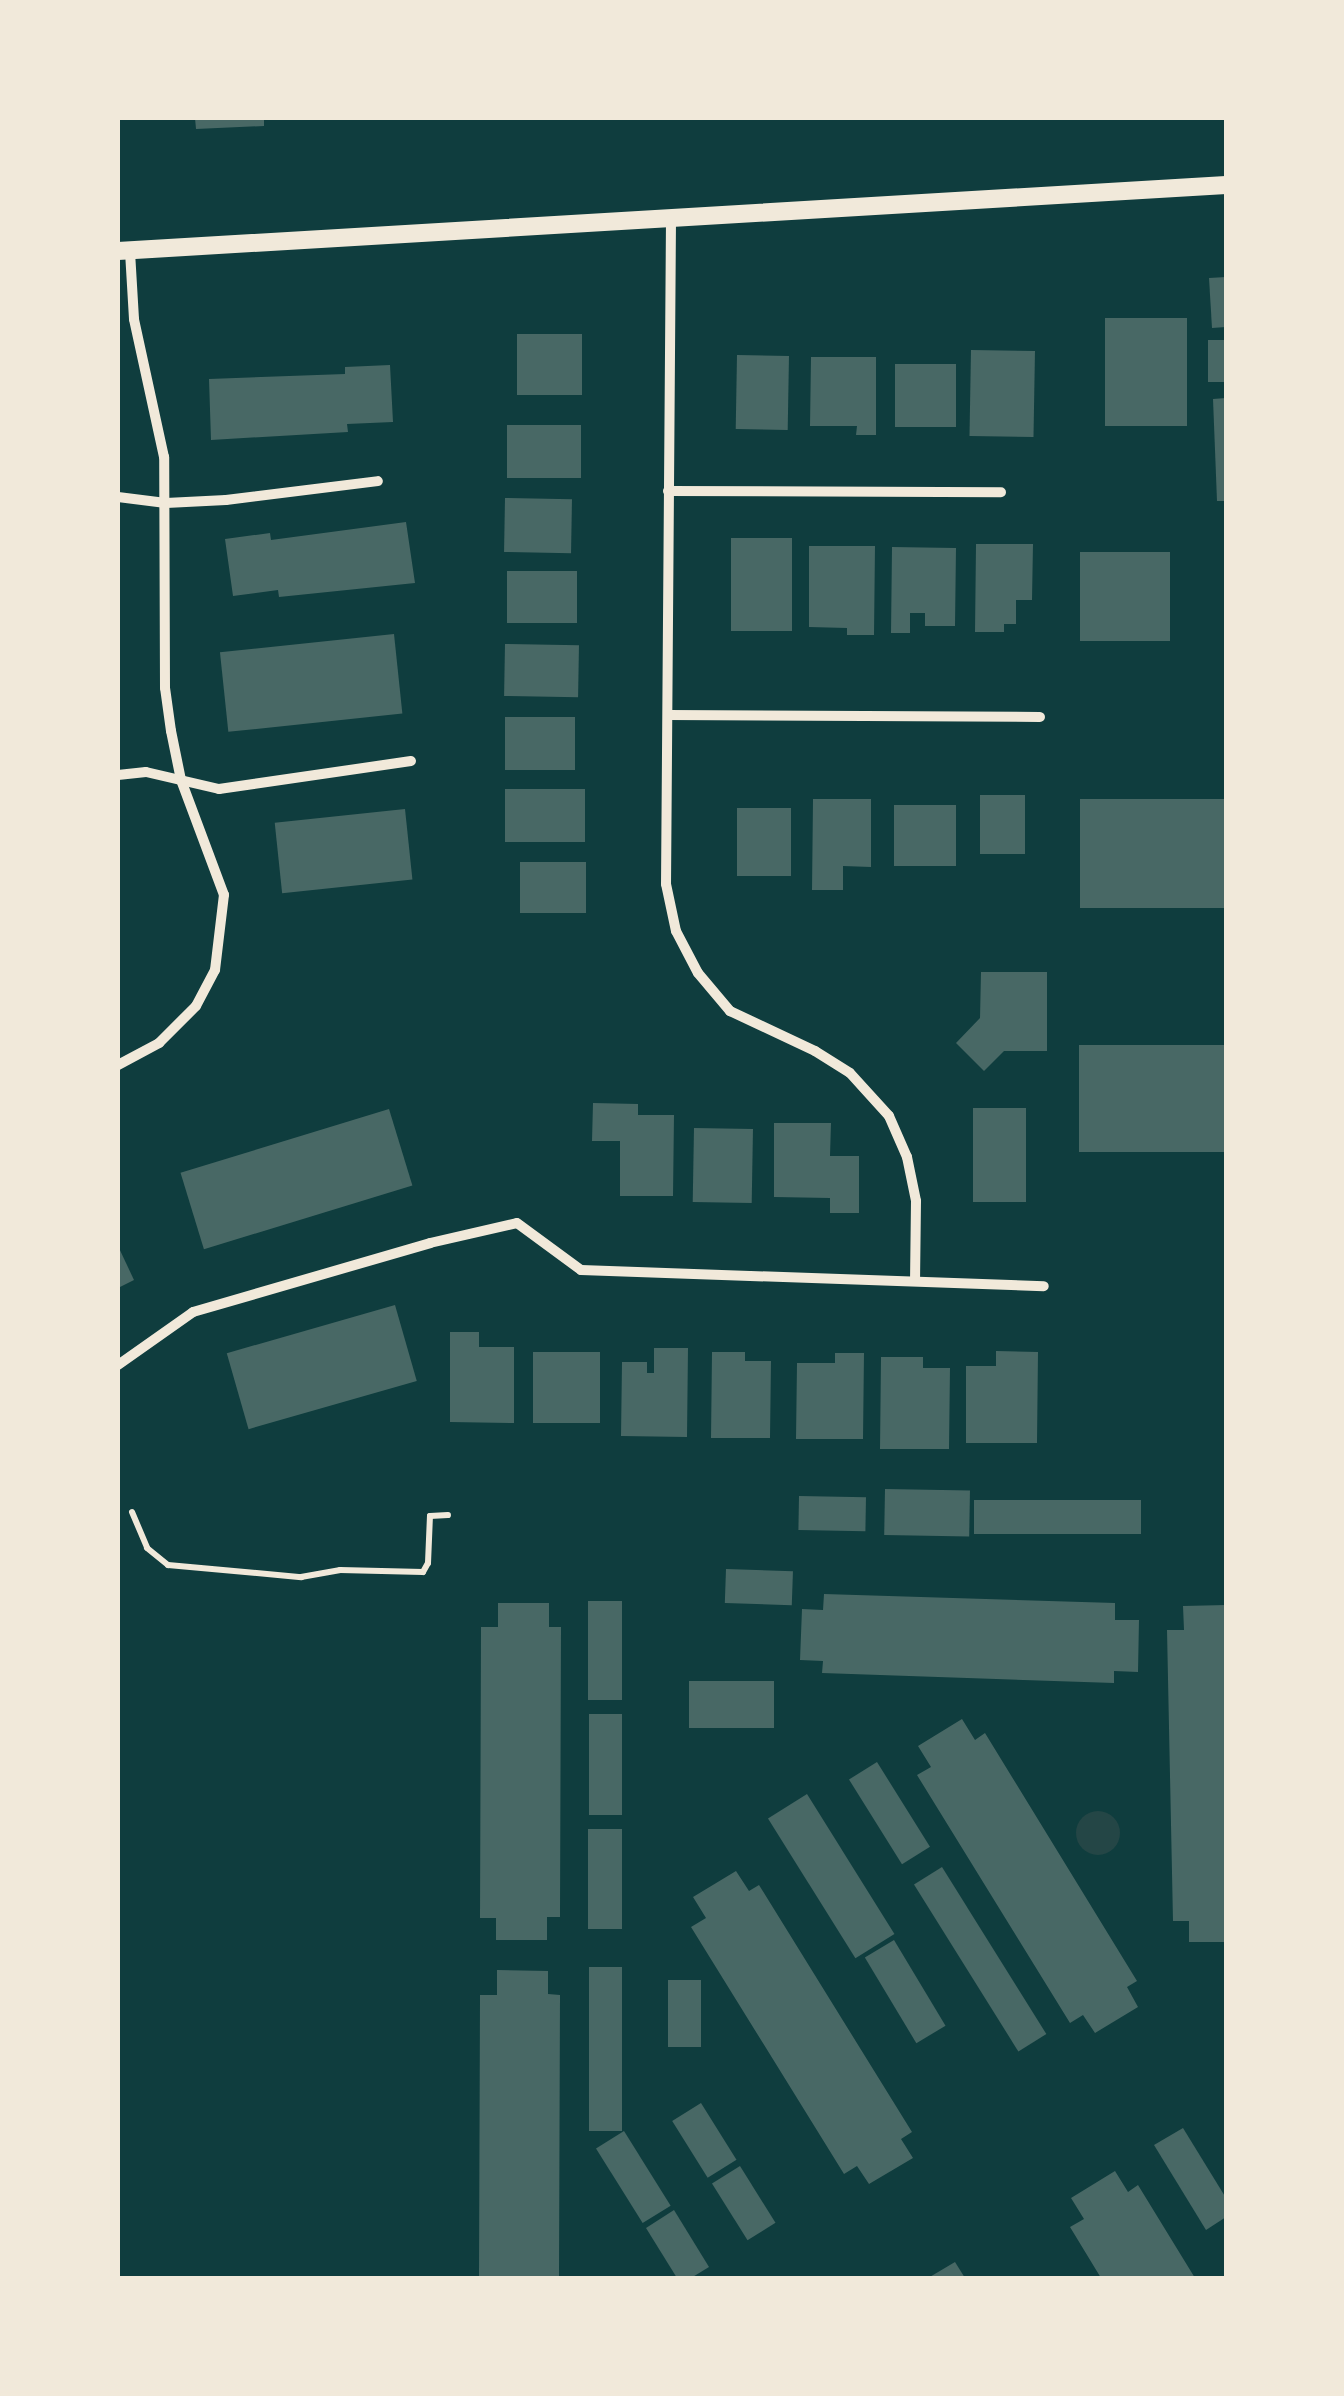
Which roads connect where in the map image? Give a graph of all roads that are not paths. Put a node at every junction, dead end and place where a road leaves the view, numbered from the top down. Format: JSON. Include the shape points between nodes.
{"nodes":[{"id":1,"x":1226,"y":185,"type":"edge"},
{"id":2,"x":671,"y":220,"type":"junction"},
{"id":3,"x":124,"y":251,"type":"edge"},
{"id":4,"x":378,"y":481,"type":"dead end"},
{"id":5,"x":668,"y":490,"type":"junction"},
{"id":6,"x":1001,"y":492,"type":"dead end"},
{"id":7,"x":118,"y":497,"type":"edge"},
{"id":8,"x":166,"y":502,"type":"junction"},
{"id":9,"x":668,"y":714,"type":"junction"},
{"id":10,"x":1040,"y":717,"type":"dead end"},
{"id":11,"x":411,"y":761,"type":"dead end"},
{"id":12,"x":118,"y":774,"type":"edge"},
{"id":13,"x":181,"y":780,"type":"junction"},
{"id":14,"x":118,"y":1065,"type":"edge"},
{"id":15,"x":915,"y":1281,"type":"junction"},
{"id":16,"x":1044,"y":1286,"type":"dead end"},
{"id":17,"x":118,"y":1365,"type":"edge"}],
"edges":[{"from":1,"to":2,"type":"street"},
{"from":2,"to":3,"type":"street"},
{"from":2,"to":5,"type":"street"},
{"from":3,"to":8,"type":"street","via":[[164,457]]},
{"from":4,"to":8,"type":"street"},
{"from":5,"to":6,"type":"street"},
{"from":5,"to":9,"type":"street"},
{"from":7,"to":8,"type":"street"},
{"from":8,"to":13,"type":"street","via":[[165,688]]},
{"from":9,"to":10,"type":"street"},
{"from":9,"to":15,"type":"street","via":[[666,884],[676,931],[698,973],[730,1011],[850,1073],[889,1116],[916,1201]]},
{"from":11,"to":13,"type":"street","via":[[219,789]]},
{"from":12,"to":13,"type":"street"},
{"from":13,"to":14,"type":"street","via":[[224,895],[215,970],[196,1006],[160,1042]]},
{"from":15,"to":16,"type":"street"},
{"from":15,"to":17,"type":"street","via":[[581,1270],[517,1223],[194,1312]]}]}
